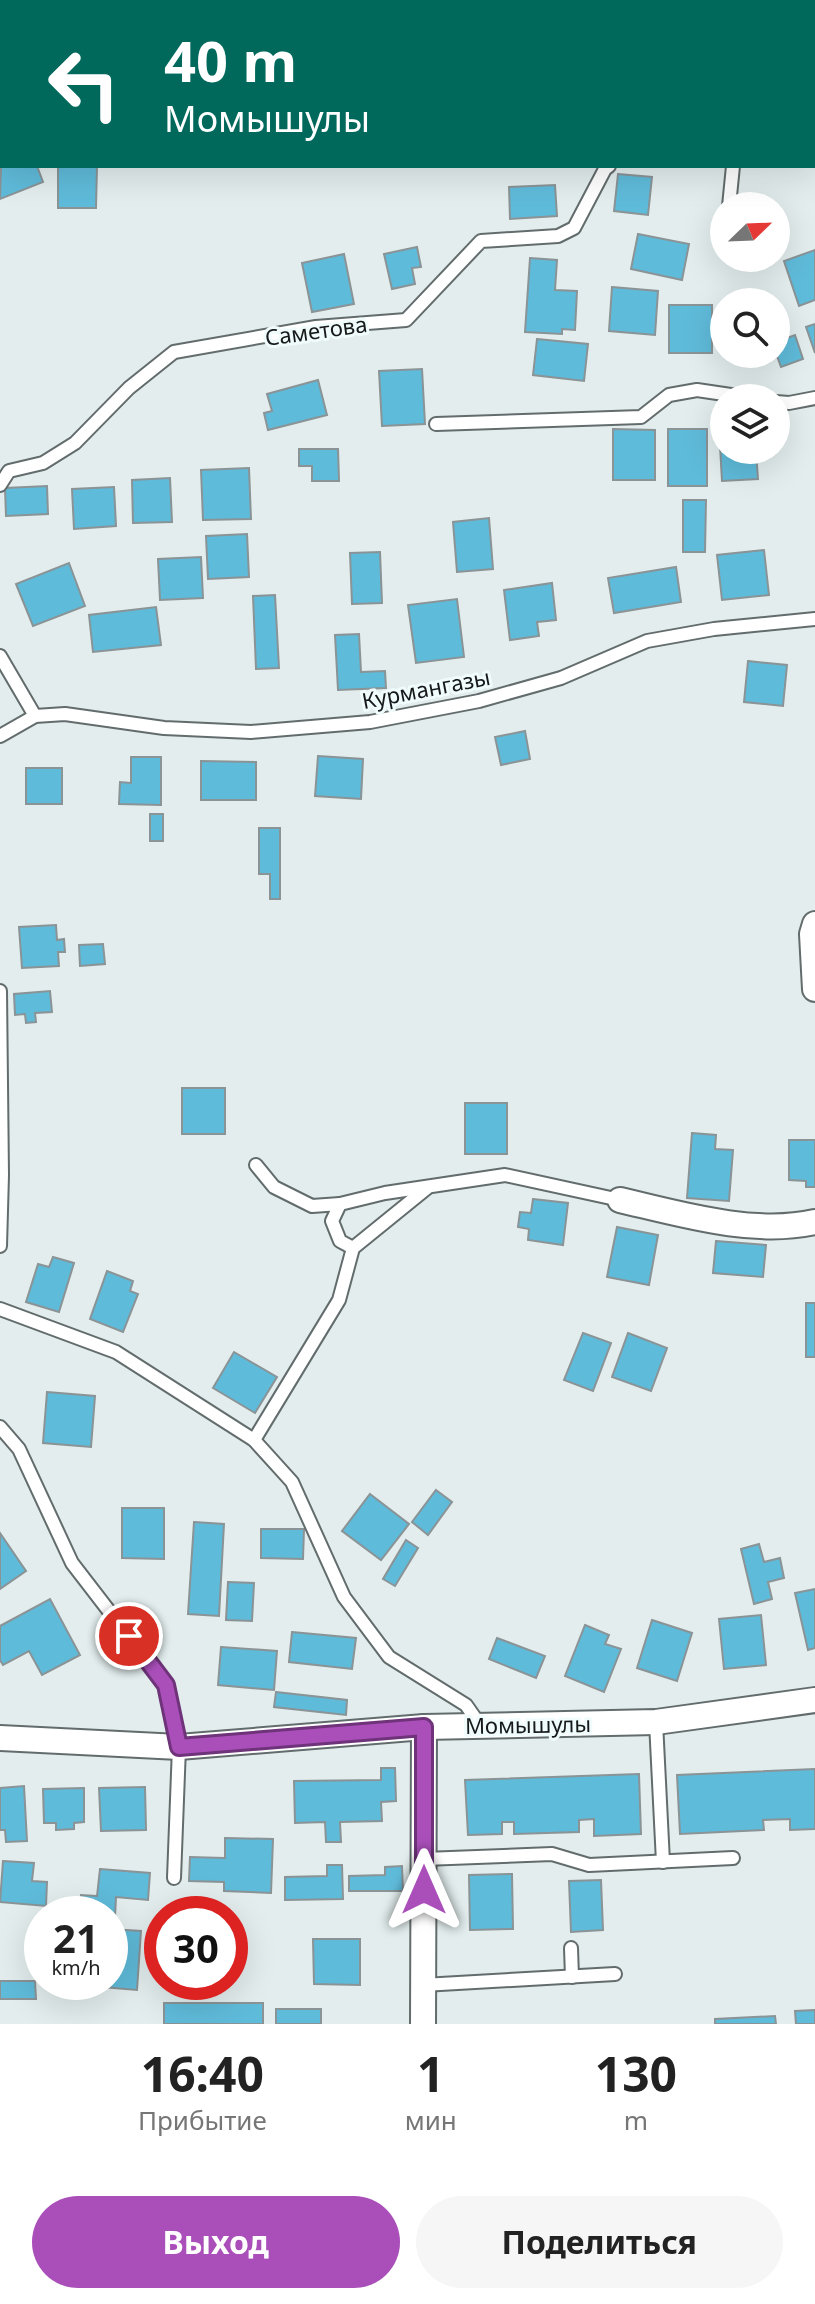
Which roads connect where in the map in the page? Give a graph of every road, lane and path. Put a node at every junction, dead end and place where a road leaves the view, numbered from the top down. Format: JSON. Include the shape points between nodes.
{"nodes":[{"id":1,"x":606,"y":168,"type":"edge"},
{"id":2,"x":733,"y":168,"type":"edge"},
{"id":3,"x":730,"y":192,"type":"edge"},
{"id":4,"x":710,"y":392,"type":"edge"},
{"id":5,"x":815,"y":398,"type":"edge"},
{"id":6,"x":790,"y":403,"type":"edge"},
{"id":7,"x":436,"y":424,"type":"dead end"},
{"id":8,"x":0,"y":485,"type":"edge"},
{"id":9,"x":815,"y":619,"type":"edge"},
{"id":10,"x":0,"y":656,"type":"edge"},
{"id":11,"x":35,"y":716,"type":"junction"},
{"id":12,"x":0,"y":736,"type":"edge"},
{"id":13,"x":815,"y":924,"type":"edge"},
{"id":14,"x":815,"y":989,"type":"edge"},
{"id":15,"x":0,"y":991,"type":"edge"},
{"id":16,"x":256,"y":1165,"type":"dead end"},
{"id":17,"x":430,"y":1186,"type":"junction"},
{"id":18,"x":620,"y":1200,"type":"joint"},
{"id":19,"x":340,"y":1204,"type":"junction"},
{"id":20,"x":815,"y":1222,"type":"edge"},
{"id":21,"x":0,"y":1246,"type":"edge"},
{"id":22,"x":353,"y":1248,"type":"junction"},
{"id":23,"x":0,"y":1309,"type":"edge"},
{"id":24,"x":0,"y":1427,"type":"edge"},
{"id":25,"x":254,"y":1440,"type":"junction"},
{"id":26,"x":815,"y":1700,"type":"edge"},
{"id":27,"x":656,"y":1722,"type":"junction"},
{"id":28,"x":480,"y":1725,"type":"junction"},
{"id":29,"x":424,"y":1727,"type":"junction"},
{"id":30,"x":0,"y":1738,"type":"edge"},
{"id":31,"x":179,"y":1747,"type":"junction"},
{"id":32,"x":733,"y":1858,"type":"dead end"},
{"id":33,"x":424,"y":1859,"type":"junction"},
{"id":34,"x":663,"y":1862,"type":"junction"},
{"id":35,"x":174,"y":1878,"type":"dead end"},
{"id":36,"x":571,"y":1948,"type":"dead end"},
{"id":37,"x":615,"y":1974,"type":"dead end"},
{"id":38,"x":572,"y":1977,"type":"junction"},
{"id":39,"x":423,"y":1985,"type":"junction"},
{"id":40,"x":423,"y":2024,"type":"edge"}],
"edges":[{"from":1,"to":8,"type":"lane","name":"Саметова","via":[[574,228],[558,236],[481,241],[406,320],[316,327],[174,352],[75,443],[43,463],[9,471]]},
{"from":2,"to":3,"type":"lane"},
{"from":4,"to":7,"type":"lane","via":[[669,395],[641,417]]},
{"from":5,"to":6,"type":"lane"},
{"from":9,"to":11,"type":"lane","name":"Курмангазы","via":[[647,641],[561,678],[479,701],[370,722],[251,732],[164,728],[65,714]]},
{"from":10,"to":11,"type":"lane"},
{"from":11,"to":12,"type":"lane"},
{"from":13,"to":14,"type":"street"},
{"from":15,"to":21,"type":"lane"},
{"from":16,"to":19,"type":"lane","via":[[274,1187],[312,1206]]},
{"from":17,"to":18,"type":"lane","via":[[505,1175]]},
{"from":17,"to":19,"type":"lane"},
{"from":17,"to":22,"type":"lane"},
{"from":18,"to":20,"type":"street","via":[[707,1220],[793,1227]]},
{"from":19,"to":22,"type":"lane","via":[[332,1221],[340,1241]]},
{"from":22,"to":25,"type":"lane","via":[[339,1300]]},
{"from":23,"to":25,"type":"lane","via":[[116,1352]]},
{"from":24,"to":31,"type":"lane","via":[[19,1449],[72,1563],[166,1685]]},
{"from":25,"to":28,"type":"lane","via":[[292,1482],[344,1597],[389,1657],[466,1705]]},
{"from":26,"to":27,"type":"street","name":"Момышулы"},
{"from":27,"to":28,"type":"street","name":"Момышулы"},
{"from":27,"to":34,"type":"lane"},
{"from":28,"to":29,"type":"street","name":"Момышулы"},
{"from":29,"to":31,"type":"street","name":"Момышулы"},
{"from":29,"to":33,"type":"street"},
{"from":30,"to":31,"type":"street","name":"Момышулы"},
{"from":31,"to":35,"type":"lane"},
{"from":32,"to":34,"type":"lane"},
{"from":33,"to":34,"type":"lane","via":[[552,1854],[589,1865]]},
{"from":33,"to":39,"type":"street"},
{"from":36,"to":38,"type":"lane"},
{"from":37,"to":38,"type":"lane"},
{"from":38,"to":39,"type":"lane"},
{"from":39,"to":40,"type":"street"}]}
